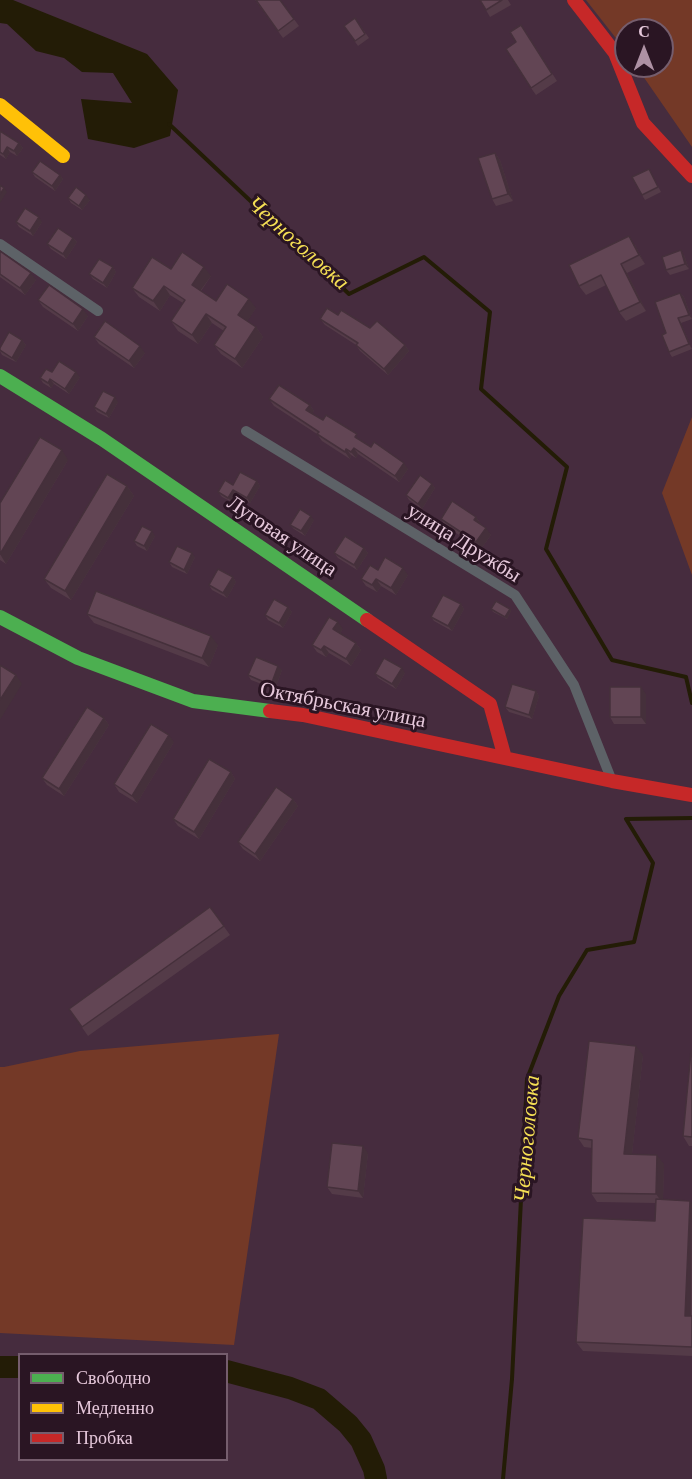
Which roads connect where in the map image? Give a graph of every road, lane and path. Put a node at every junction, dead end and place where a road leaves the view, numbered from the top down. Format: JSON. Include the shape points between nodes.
{"nodes":[{"id":1,"x":574,"y":0,"type":"edge"},
{"id":2,"x":2,"y":110,"type":"edge"},
{"id":3,"x":63,"y":156,"type":"dead end"},
{"id":4,"x":692,"y":176,"type":"edge"},
{"id":5,"x":0,"y":244,"type":"edge"},
{"id":6,"x":98,"y":311,"type":"dead end"},
{"id":7,"x":0,"y":376,"type":"edge"},
{"id":8,"x":246,"y":431,"type":"dead end"},
{"id":9,"x":0,"y":617,"type":"edge"},
{"id":10,"x":505,"y":758,"type":"junction"},
{"id":11,"x":612,"y":781,"type":"junction"},
{"id":12,"x":686,"y":794,"type":"edge"}],
"edges":[{"from":1,"to":4,"type":"street","via":[[615,53],[643,123]]},
{"from":2,"to":3,"type":"street"},
{"from":5,"to":6,"type":"street"},
{"from":7,"to":10,"type":"street","name":"Луговая улица","via":[[102,439],[490,704]]},
{"from":8,"to":11,"type":"street","name":"улица Дружбы","via":[[514,595],[574,685]]},
{"from":9,"to":10,"type":"street","name":"Октябрьская улица","via":[[78,658],[193,701],[303,715]]},
{"from":10,"to":11,"type":"street","name":"Октябрьская улица"},
{"from":11,"to":12,"type":"street","name":"Октябрьская улица"}]}
